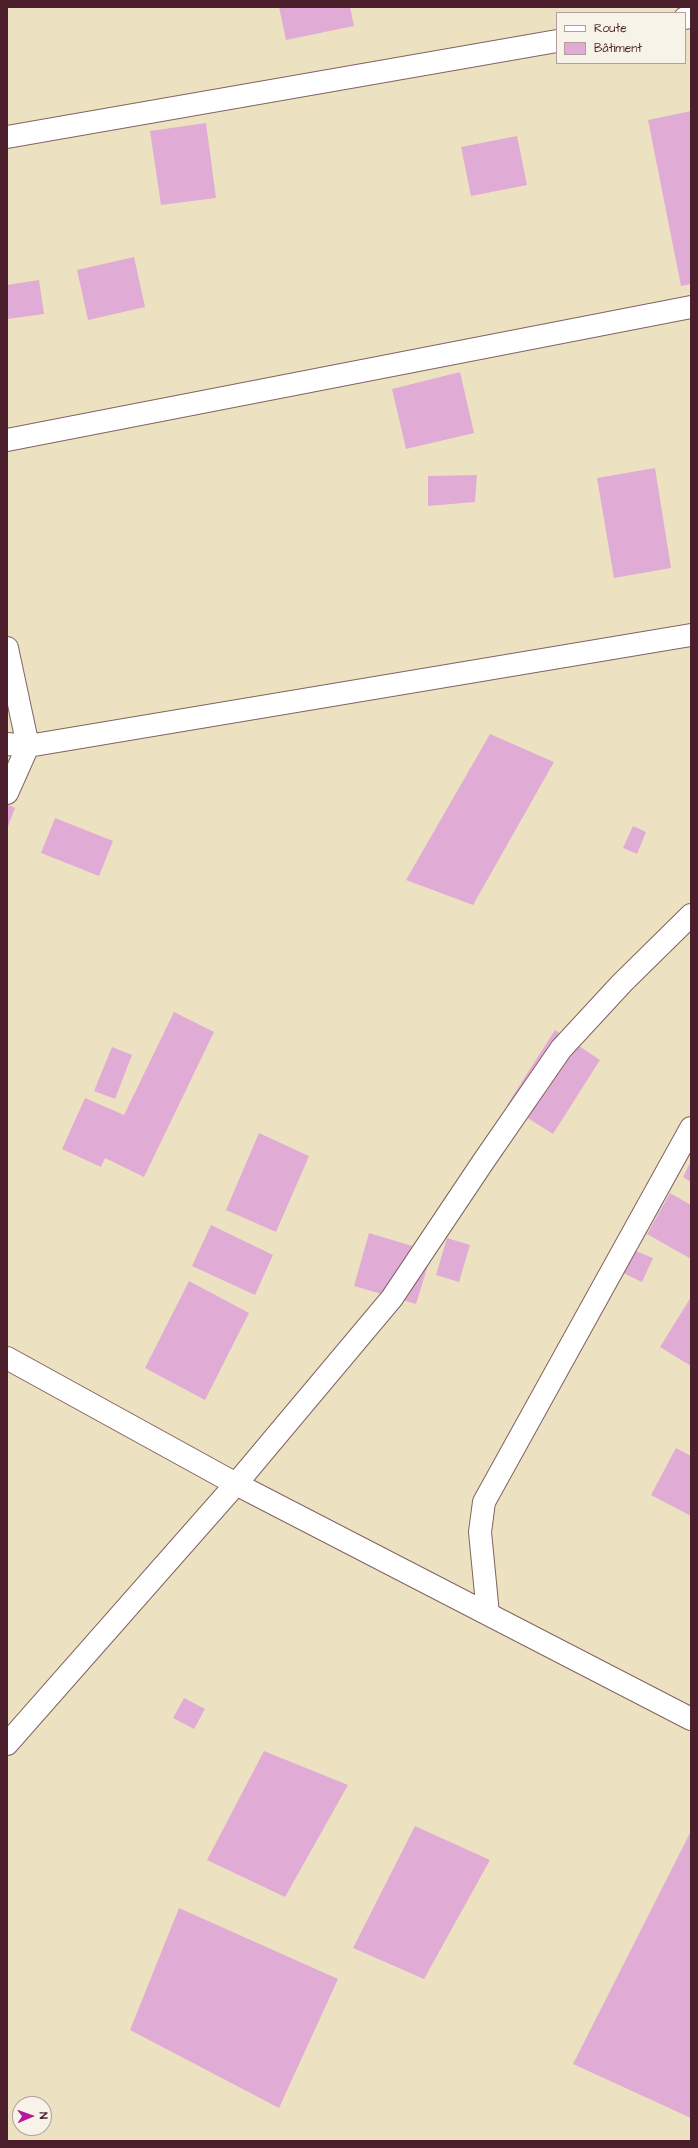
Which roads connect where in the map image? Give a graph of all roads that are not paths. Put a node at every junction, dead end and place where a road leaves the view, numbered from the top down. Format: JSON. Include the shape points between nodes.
{"nodes":[{"id":1,"x":556,"y":40,"type":"edge"},
{"id":2,"x":7,"y":137,"type":"edge"},
{"id":3,"x":691,"y":307,"type":"edge"},
{"id":4,"x":7,"y":440,"type":"edge"},
{"id":5,"x":691,"y":635,"type":"edge"},
{"id":6,"x":7,"y":648,"type":"edge"},
{"id":7,"x":18,"y":745,"type":"edge"},
{"id":8,"x":7,"y":793,"type":"edge"},
{"id":9,"x":691,"y":915,"type":"edge"},
{"id":10,"x":691,"y":1128,"type":"edge"},
{"id":11,"x":7,"y":1358,"type":"edge"},
{"id":12,"x":236,"y":1484,"type":"junction"},
{"id":13,"x":488,"y":1614,"type":"junction"},
{"id":14,"x":691,"y":1719,"type":"edge"},
{"id":15,"x":7,"y":1744,"type":"edge"}],
"edges":[{"from":1,"to":2,"type":"street"},
{"from":3,"to":4,"type":"street"},
{"from":5,"to":7,"type":"street"},
{"from":6,"to":7,"type":"street"},
{"from":7,"to":8,"type":"street"},
{"from":9,"to":12,"type":"street","via":[[622,983],[561,1049],[392,1298]]},
{"from":10,"to":13,"type":"street","via":[[484,1502],[480,1532]]},
{"from":11,"to":12,"type":"street"},
{"from":12,"to":13,"type":"street"},
{"from":12,"to":15,"type":"street"},
{"from":13,"to":14,"type":"street"}]}
